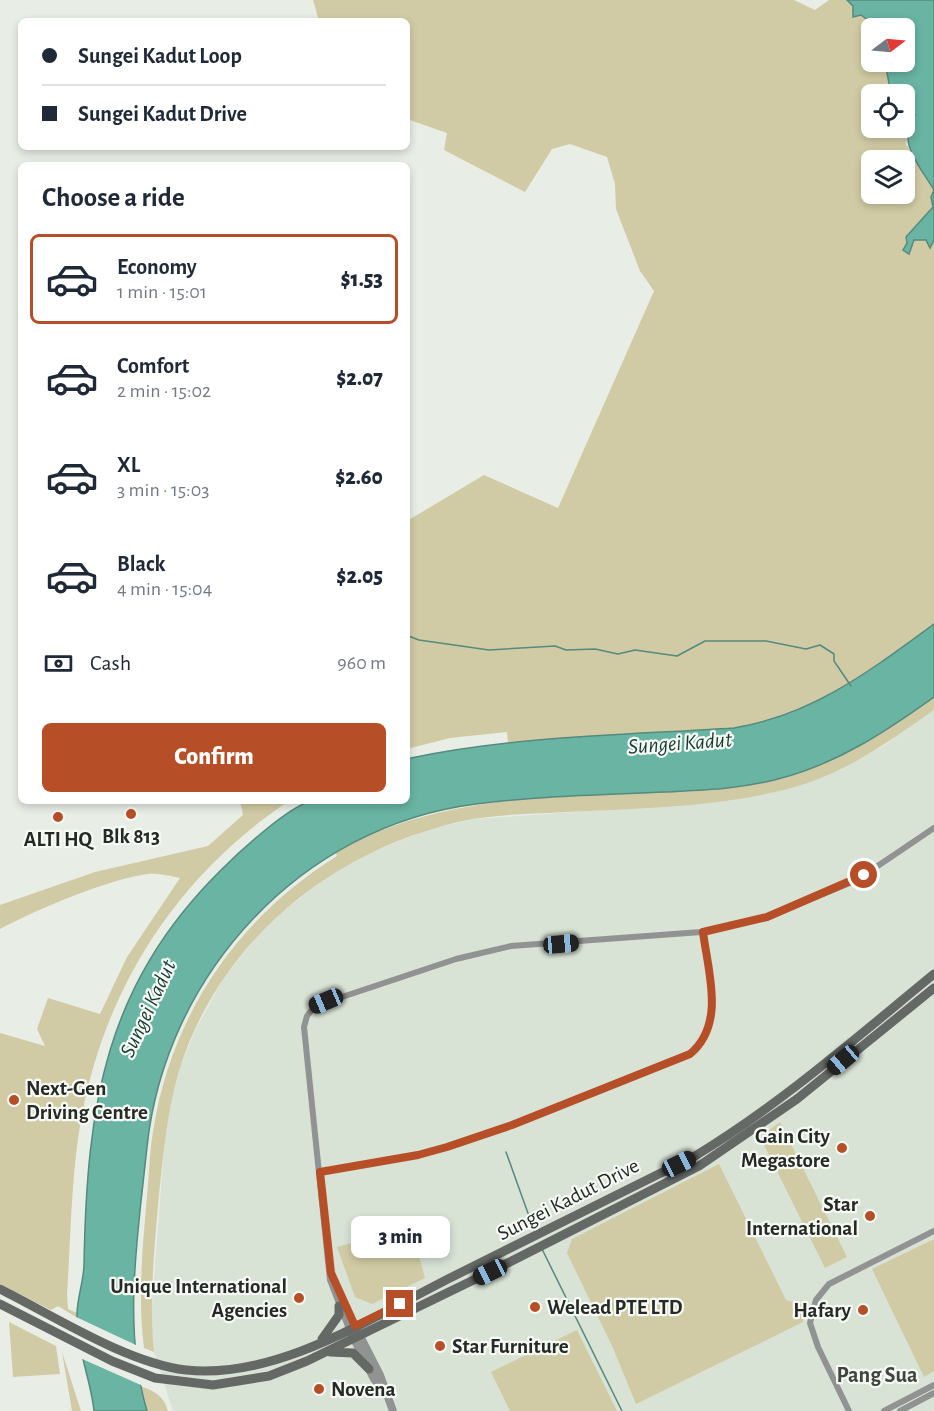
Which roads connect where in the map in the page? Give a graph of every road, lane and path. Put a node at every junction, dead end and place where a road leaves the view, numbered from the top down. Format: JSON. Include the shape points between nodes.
{"nodes":[{"id":1,"x":934,"y":828,"type":"edge"},
{"id":2,"x":703,"y":932,"type":"junction"},
{"id":3,"x":934,"y":974,"type":"edge"},
{"id":4,"x":934,"y":988,"type":"edge"},
{"id":5,"x":320,"y":1172,"type":"junction"},
{"id":6,"x":934,"y":1231,"type":"edge"},
{"id":7,"x":331,"y":1273,"type":"junction"},
{"id":8,"x":0,"y":1289,"type":"edge"},
{"id":9,"x":418,"y":1294,"type":"junction"},
{"id":10,"x":434,"y":1299,"type":"junction"},
{"id":11,"x":0,"y":1304,"type":"edge"},
{"id":12,"x":339,"y":1306,"type":"junction"},
{"id":13,"x":354,"y":1332,"type":"junction"},
{"id":14,"x":318,"y":1342,"type":"junction"},
{"id":15,"x":325,"y":1352,"type":"junction"},
{"id":16,"x":369,"y":1369,"type":"junction"},
{"id":17,"x":934,"y":1385,"type":"edge"},
{"id":18,"x":383,"y":1389,"type":"junction"},
{"id":19,"x":934,"y":1393,"type":"edge"},
{"id":20,"x":393,"y":1411,"type":"edge"},
{"id":21,"x":849,"y":1411,"type":"edge"},
{"id":22,"x":884,"y":1411,"type":"edge"},
{"id":23,"x":900,"y":1411,"type":"edge"}],
"edges":[{"from":1,"to":2,"type":"street","via":[[857,880],[767,917]]},
{"from":2,"to":5,"type":"street","via":[[712,1022],[700,1045],[690,1054],[441,1149]]},
{"from":2,"to":5,"type":"street","via":[[511,946],[447,962],[315,1006],[304,1027]]},
{"from":3,"to":9,"type":"main road","name":"Sungei Kadut Drive","via":[[733,1133],[695,1156]]},
{"from":4,"to":10,"type":"main road","name":"Sungei Kadut Drive","via":[[797,1099],[699,1166]]},
{"from":5,"to":7,"type":"street"},
{"from":6,"to":21,"type":"street","via":[[829,1284],[816,1300],[810,1323]]},
{"from":7,"to":12,"type":"street"},
{"from":7,"to":13,"type":"street"},
{"from":8,"to":14,"type":"main road","via":[[148,1360],[186,1370],[229,1370],[273,1360]]},
{"from":9,"to":10,"type":"main road","via":[[426,1300]]},
{"from":9,"to":13,"type":"main road","name":"Sungei Kadut Drive"},
{"from":10,"to":13,"type":"main road","name":"Sungei Kadut Drive"},
{"from":11,"to":15,"type":"main road","via":[[150,1376],[189,1383],[231,1383],[269,1376]]},
{"from":12,"to":13,"type":"street"},
{"from":12,"to":14,"type":"main road","via":[[333,1326]]},
{"from":13,"to":14,"type":"main road"},
{"from":13,"to":15,"type":"main road"},
{"from":13,"to":16,"type":"street"},
{"from":13,"to":18,"type":"street","via":[[380,1376]]},
{"from":15,"to":16,"type":"main road","via":[[353,1353]]},
{"from":16,"to":18,"type":"street"},
{"from":17,"to":22,"type":"street"},
{"from":18,"to":20,"type":"street"},
{"from":19,"to":23,"type":"street"}]}
